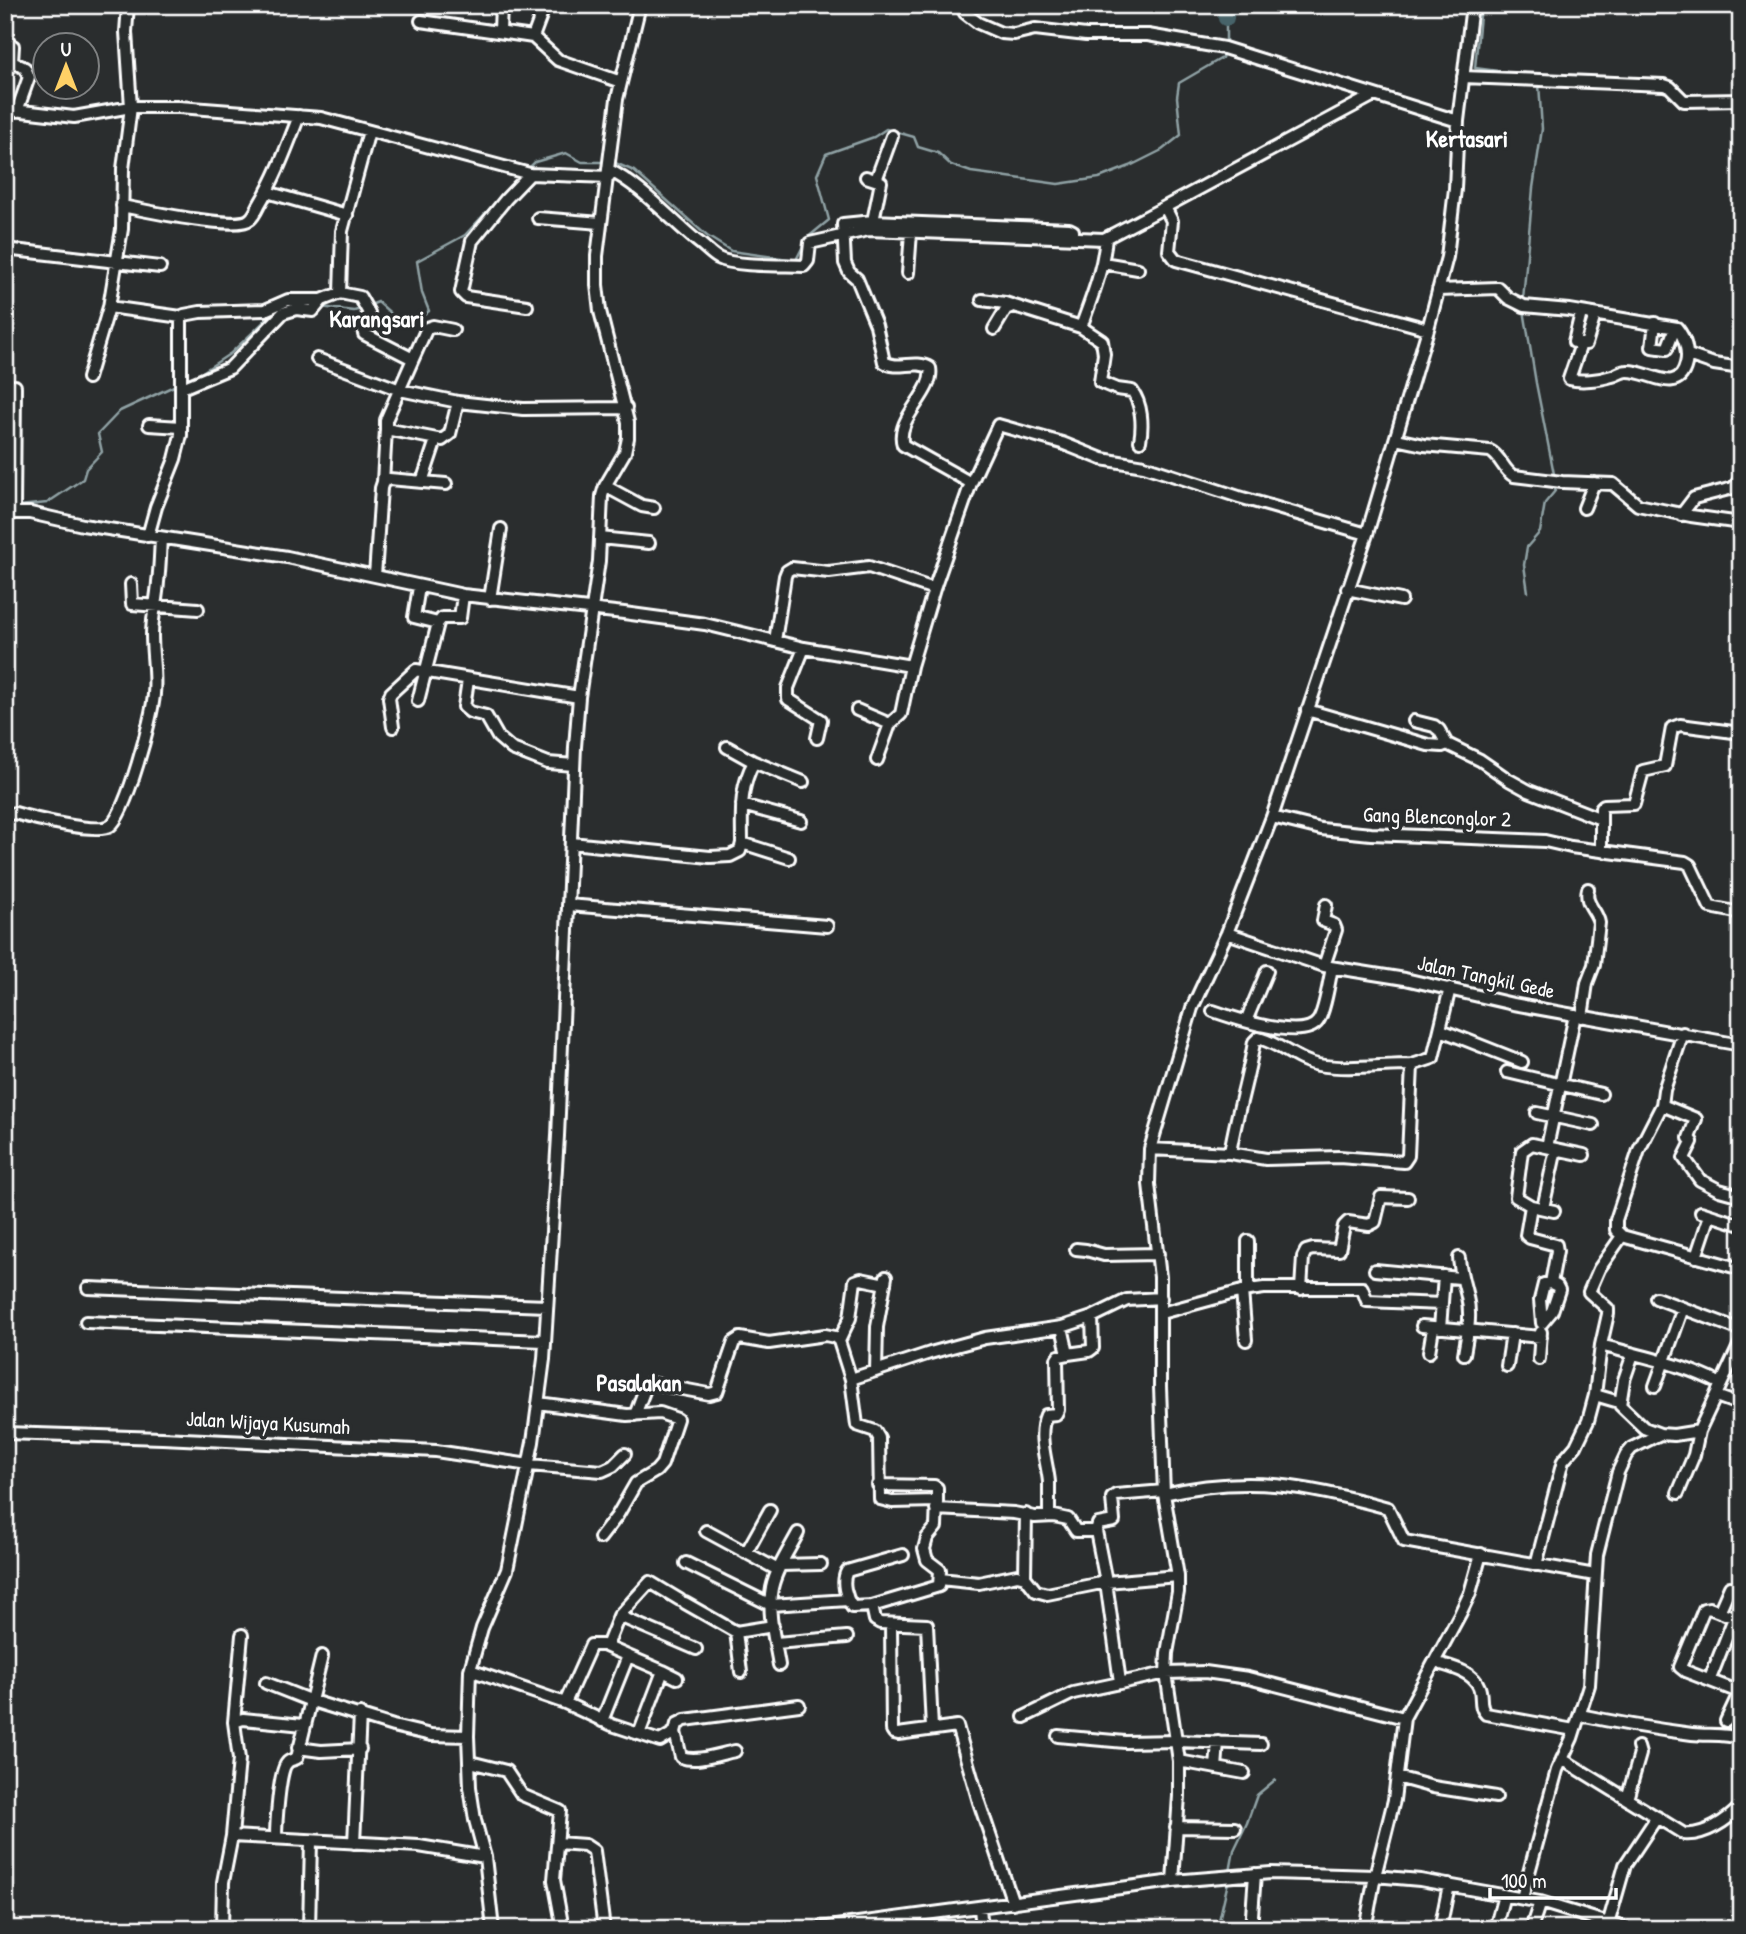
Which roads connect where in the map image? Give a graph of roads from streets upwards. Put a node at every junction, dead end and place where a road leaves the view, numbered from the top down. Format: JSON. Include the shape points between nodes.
{"nodes":[{"id":1,"x":128,"y":5,"type":"edge"},
{"id":2,"x":501,"y":5,"type":"edge"},
{"id":3,"x":545,"y":5,"type":"edge"},
{"id":4,"x":640,"y":5,"type":"edge"},
{"id":5,"x":961,"y":5,"type":"edge"},
{"id":6,"x":1472,"y":5,"type":"edge"},
{"id":7,"x":421,"y":21,"type":"dead end"},
{"id":8,"x":500,"y":31,"type":"junction"},
{"id":9,"x":533,"y":37,"type":"junction"},
{"id":10,"x":5,"y":43,"type":"edge"},
{"id":11,"x":1471,"y":77,"type":"junction"},
{"id":12,"x":621,"y":82,"type":"junction"},
{"id":13,"x":1374,"y":94,"type":"junction"},
{"id":14,"x":1741,"y":100,"type":"edge"},
{"id":15,"x":131,"y":107,"type":"junction"},
{"id":16,"x":11,"y":110,"type":"edge"},
{"id":17,"x":299,"y":117,"type":"junction"},
{"id":18,"x":1458,"y":121,"type":"junction"},
{"id":19,"x":369,"y":131,"type":"junction"},
{"id":20,"x":892,"y":136,"type":"dead end"},
{"id":21,"x":609,"y":167,"type":"junction"},
{"id":22,"x":529,"y":174,"type":"junction"},
{"id":23,"x":267,"y":192,"type":"junction"},
{"id":24,"x":122,"y":206,"type":"junction"},
{"id":25,"x":1165,"y":206,"type":"junction"},
{"id":26,"x":347,"y":215,"type":"junction"},
{"id":27,"x":538,"y":218,"type":"dead end"},
{"id":28,"x":873,"y":221,"type":"junction"},
{"id":29,"x":601,"y":223,"type":"junction"},
{"id":30,"x":906,"y":229,"type":"junction"},
{"id":31,"x":837,"y":238,"type":"junction"},
{"id":32,"x":1106,"y":238,"type":"junction"},
{"id":33,"x":5,"y":249,"type":"edge"},
{"id":34,"x":116,"y":263,"type":"junction"},
{"id":35,"x":1103,"y":263,"type":"junction"},
{"id":36,"x":160,"y":267,"type":"dead end"},
{"id":37,"x":1138,"y":269,"type":"dead end"},
{"id":38,"x":908,"y":273,"type":"dead end"},
{"id":39,"x":1438,"y":290,"type":"junction"},
{"id":40,"x":340,"y":293,"type":"junction"},
{"id":41,"x":982,"y":300,"type":"dead end"},
{"id":42,"x":290,"y":305,"type":"junction"},
{"id":43,"x":527,"y":306,"type":"dead end"},
{"id":44,"x":1013,"y":306,"type":"junction"},
{"id":45,"x":109,"y":307,"type":"junction"},
{"id":46,"x":1581,"y":313,"type":"junction"},
{"id":47,"x":1595,"y":315,"type":"junction"},
{"id":48,"x":181,"y":317,"type":"junction"},
{"id":49,"x":1655,"y":323,"type":"junction"},
{"id":50,"x":1081,"y":327,"type":"junction"},
{"id":51,"x":1675,"y":328,"type":"junction"},
{"id":52,"x":994,"y":329,"type":"dead end"},
{"id":53,"x":1428,"y":329,"type":"junction"},
{"id":54,"x":453,"y":330,"type":"dead end"},
{"id":55,"x":1581,"y":344,"type":"junction"},
{"id":56,"x":1688,"y":355,"type":"junction"},
{"id":57,"x":317,"y":359,"type":"dead end"},
{"id":58,"x":413,"y":359,"type":"junction"},
{"id":59,"x":1741,"y":368,"type":"edge"},
{"id":60,"x":88,"y":378,"type":"dead end"},
{"id":61,"x":182,"y":385,"type":"junction"},
{"id":62,"x":15,"y":386,"type":"dead end"},
{"id":63,"x":400,"y":390,"type":"junction"},
{"id":64,"x":458,"y":402,"type":"junction"},
{"id":65,"x":9,"y":403,"type":"edge"},
{"id":66,"x":626,"y":408,"type":"junction"},
{"id":67,"x":149,"y":425,"type":"dead end"},
{"id":68,"x":181,"y":427,"type":"junction"},
{"id":69,"x":386,"y":429,"type":"junction"},
{"id":70,"x":1396,"y":439,"type":"junction"},
{"id":71,"x":436,"y":440,"type":"junction"},
{"id":72,"x":1140,"y":441,"type":"dead end"},
{"id":73,"x":1741,"y":479,"type":"edge"},
{"id":74,"x":383,"y":482,"type":"junction"},
{"id":75,"x":422,"y":482,"type":"junction"},
{"id":76,"x":971,"y":483,"type":"junction"},
{"id":77,"x":446,"y":484,"type":"dead end"},
{"id":78,"x":1594,"y":484,"type":"junction"},
{"id":79,"x":605,"y":486,"type":"junction"},
{"id":80,"x":654,"y":508,"type":"dead end"},
{"id":81,"x":11,"y":509,"type":"edge"},
{"id":82,"x":1584,"y":509,"type":"dead end"},
{"id":83,"x":1681,"y":515,"type":"junction"},
{"id":84,"x":1741,"y":523,"type":"edge"},
{"id":85,"x":501,"y":529,"type":"dead end"},
{"id":86,"x":1367,"y":534,"type":"junction"},
{"id":87,"x":148,"y":536,"type":"junction"},
{"id":88,"x":161,"y":538,"type":"junction"},
{"id":89,"x":600,"y":538,"type":"junction"},
{"id":90,"x":649,"y":542,"type":"dead end"},
{"id":91,"x":375,"y":576,"type":"junction"},
{"id":92,"x":131,"y":584,"type":"dead end"},
{"id":93,"x":419,"y":587,"type":"junction"},
{"id":94,"x":934,"y":589,"type":"junction"},
{"id":95,"x":1348,"y":589,"type":"junction"},
{"id":96,"x":463,"y":595,"type":"junction"},
{"id":97,"x":491,"y":599,"type":"junction"},
{"id":98,"x":1401,"y":600,"type":"dead end"},
{"id":99,"x":155,"y":605,"type":"junction"},
{"id":100,"x":198,"y":609,"type":"dead end"},
{"id":101,"x":593,"y":610,"type":"junction"},
{"id":102,"x":438,"y":623,"type":"junction"},
{"id":103,"x":775,"y":640,"type":"junction"},
{"id":104,"x":804,"y":649,"type":"junction"},
{"id":105,"x":911,"y":666,"type":"junction"},
{"id":106,"x":425,"y":671,"type":"junction"},
{"id":107,"x":468,"y":680,"type":"junction"},
{"id":108,"x":579,"y":696,"type":"junction"},
{"id":109,"x":418,"y":701,"type":"dead end"},
{"id":110,"x":857,"y":710,"type":"dead end"},
{"id":111,"x":1307,"y":710,"type":"junction"},
{"id":112,"x":1414,"y":721,"type":"dead end"},
{"id":113,"x":890,"y":724,"type":"junction"},
{"id":114,"x":393,"y":727,"type":"dead end"},
{"id":115,"x":1741,"y":733,"type":"edge"},
{"id":116,"x":817,"y":738,"type":"dead end"},
{"id":117,"x":1447,"y":744,"type":"junction"},
{"id":118,"x":727,"y":747,"type":"dead end"},
{"id":119,"x":877,"y":760,"type":"dead end"},
{"id":120,"x":754,"y":762,"type":"junction"},
{"id":121,"x":574,"y":765,"type":"junction"},
{"id":122,"x":803,"y":782,"type":"dead end"},
{"id":123,"x":742,"y":805,"type":"junction"},
{"id":124,"x":5,"y":815,"type":"edge"},
{"id":125,"x":1272,"y":817,"type":"junction"},
{"id":126,"x":1601,"y":819,"type":"junction"},
{"id":127,"x":801,"y":821,"type":"dead end"},
{"id":128,"x":570,"y":843,"type":"junction"},
{"id":129,"x":742,"y":843,"type":"junction"},
{"id":130,"x":1601,"y":849,"type":"junction"},
{"id":131,"x":789,"y":858,"type":"dead end"},
{"id":132,"x":1588,"y":888,"type":"dead end"},
{"id":133,"x":568,"y":905,"type":"junction"},
{"id":134,"x":1326,"y":905,"type":"dead end"},
{"id":135,"x":1741,"y":912,"type":"edge"},
{"id":136,"x":827,"y":926,"type":"dead end"},
{"id":137,"x":1227,"y":933,"type":"junction"},
{"id":138,"x":1328,"y":967,"type":"junction"},
{"id":139,"x":1267,"y":971,"type":"dead end"},
{"id":140,"x":1450,"y":988,"type":"junction"},
{"id":141,"x":1213,"y":1011,"type":"dead end"},
{"id":142,"x":1578,"y":1016,"type":"junction"},
{"id":143,"x":1247,"y":1021,"type":"junction"},
{"id":144,"x":1441,"y":1030,"type":"junction"},
{"id":145,"x":1683,"y":1033,"type":"junction"},
{"id":146,"x":1741,"y":1045,"type":"edge"},
{"id":147,"x":1522,"y":1062,"type":"dead end"},
{"id":148,"x":1412,"y":1065,"type":"junction"},
{"id":149,"x":1507,"y":1072,"type":"dead end"},
{"id":150,"x":1560,"y":1086,"type":"junction"},
{"id":151,"x":1601,"y":1094,"type":"dead end"},
{"id":152,"x":1662,"y":1105,"type":"junction"},
{"id":153,"x":1537,"y":1114,"type":"dead end"},
{"id":154,"x":1553,"y":1117,"type":"junction"},
{"id":155,"x":1593,"y":1125,"type":"dead end"},
{"id":156,"x":1552,"y":1148,"type":"junction"},
{"id":157,"x":1150,"y":1149,"type":"junction"},
{"id":158,"x":1230,"y":1153,"type":"junction"},
{"id":159,"x":1584,"y":1155,"type":"dead end"},
{"id":160,"x":1741,"y":1196,"type":"edge"},
{"id":161,"x":1408,"y":1198,"type":"dead end"},
{"id":162,"x":1543,"y":1208,"type":"junction"},
{"id":163,"x":1741,"y":1225,"type":"edge"},
{"id":164,"x":1622,"y":1236,"type":"junction"},
{"id":165,"x":1248,"y":1241,"type":"dead end"},
{"id":166,"x":1076,"y":1249,"type":"dead end"},
{"id":167,"x":1158,"y":1254,"type":"junction"},
{"id":168,"x":1696,"y":1257,"type":"junction"},
{"id":169,"x":1459,"y":1258,"type":"dead end"},
{"id":170,"x":1741,"y":1269,"type":"edge"},
{"id":171,"x":1375,"y":1270,"type":"dead end"},
{"id":172,"x":1444,"y":1276,"type":"junction"},
{"id":173,"x":1460,"y":1278,"type":"junction"},
{"id":174,"x":1551,"y":1283,"type":"junction"},
{"id":175,"x":88,"y":1289,"type":"dead end"},
{"id":176,"x":1301,"y":1289,"type":"junction"},
{"id":177,"x":1245,"y":1291,"type":"junction"},
{"id":178,"x":1161,"y":1298,"type":"junction"},
{"id":179,"x":1468,"y":1298,"type":"junction"},
{"id":180,"x":1656,"y":1298,"type":"dead end"},
{"id":181,"x":1442,"y":1300,"type":"junction"},
{"id":182,"x":547,"y":1306,"type":"junction"},
{"id":183,"x":1682,"y":1308,"type":"junction"},
{"id":184,"x":1161,"y":1313,"type":"junction"},
{"id":185,"x":1092,"y":1317,"type":"junction"},
{"id":186,"x":86,"y":1322,"type":"dead end"},
{"id":187,"x":1542,"y":1323,"type":"junction"},
{"id":188,"x":1062,"y":1327,"type":"junction"},
{"id":189,"x":1431,"y":1327,"type":"junction"},
{"id":190,"x":1469,"y":1330,"type":"junction"},
{"id":191,"x":1741,"y":1330,"type":"edge"},
{"id":192,"x":1512,"y":1334,"type":"junction"},
{"id":193,"x":1541,"y":1337,"type":"junction"},
{"id":194,"x":545,"y":1340,"type":"junction"},
{"id":195,"x":1246,"y":1340,"type":"dead end"},
{"id":196,"x":839,"y":1341,"type":"junction"},
{"id":197,"x":1740,"y":1343,"type":"edge"},
{"id":198,"x":1601,"y":1345,"type":"junction"},
{"id":199,"x":1429,"y":1352,"type":"dead end"},
{"id":200,"x":1068,"y":1354,"type":"junction"},
{"id":201,"x":1464,"y":1354,"type":"dead end"},
{"id":202,"x":1633,"y":1354,"type":"junction"},
{"id":203,"x":1539,"y":1359,"type":"dead end"},
{"id":204,"x":1662,"y":1360,"type":"junction"},
{"id":205,"x":1507,"y":1366,"type":"dead end"},
{"id":206,"x":876,"y":1371,"type":"junction"},
{"id":207,"x":851,"y":1379,"type":"junction"},
{"id":208,"x":1721,"y":1384,"type":"junction"},
{"id":209,"x":1655,"y":1386,"type":"dead end"},
{"id":210,"x":1595,"y":1395,"type":"junction"},
{"id":211,"x":1716,"y":1396,"type":"junction"},
{"id":212,"x":1619,"y":1402,"type":"junction"},
{"id":213,"x":538,"y":1403,"type":"junction"},
{"id":214,"x":1741,"y":1405,"type":"edge"},
{"id":215,"x":635,"y":1415,"type":"junction"},
{"id":216,"x":1699,"y":1431,"type":"junction"},
{"id":217,"x":5,"y":1433,"type":"edge"},
{"id":218,"x":1660,"y":1434,"type":"junction"},
{"id":219,"x":625,"y":1454,"type":"dead end"},
{"id":220,"x":529,"y":1465,"type":"junction"},
{"id":221,"x":878,"y":1485,"type":"junction"},
{"id":222,"x":1164,"y":1493,"type":"junction"},
{"id":223,"x":1678,"y":1493,"type":"dead end"},
{"id":224,"x":936,"y":1505,"type":"junction"},
{"id":225,"x":770,"y":1510,"type":"dead end"},
{"id":226,"x":1026,"y":1514,"type":"junction"},
{"id":227,"x":1049,"y":1516,"type":"junction"},
{"id":228,"x":706,"y":1531,"type":"dead end"},
{"id":229,"x":1096,"y":1531,"type":"junction"},
{"id":230,"x":798,"y":1533,"type":"dead end"},
{"id":231,"x":600,"y":1538,"type":"dead end"},
{"id":232,"x":746,"y":1553,"type":"junction"},
{"id":233,"x":1481,"y":1554,"type":"junction"},
{"id":234,"x":903,"y":1555,"type":"dead end"},
{"id":235,"x":686,"y":1563,"type":"dead end"},
{"id":236,"x":821,"y":1564,"type":"dead end"},
{"id":237,"x":1535,"y":1565,"type":"junction"},
{"id":238,"x":780,"y":1568,"type":"junction"},
{"id":239,"x":1178,"y":1576,"type":"junction"},
{"id":240,"x":1595,"y":1576,"type":"junction"},
{"id":241,"x":1025,"y":1577,"type":"junction"},
{"id":242,"x":940,"y":1578,"type":"junction"},
{"id":243,"x":1106,"y":1582,"type":"junction"},
{"id":244,"x":1730,"y":1587,"type":"dead end"},
{"id":245,"x":848,"y":1600,"type":"junction"},
{"id":246,"x":771,"y":1605,"type":"junction"},
{"id":247,"x":872,"y":1605,"type":"junction"},
{"id":248,"x":1720,"y":1612,"type":"junction"},
{"id":249,"x":620,"y":1616,"type":"junction"},
{"id":250,"x":1738,"y":1619,"type":"edge"},
{"id":251,"x":891,"y":1624,"type":"junction"},
{"id":252,"x":773,"y":1626,"type":"junction"},
{"id":253,"x":736,"y":1632,"type":"junction"},
{"id":254,"x":242,"y":1635,"type":"dead end"},
{"id":255,"x":847,"y":1637,"type":"dead end"},
{"id":256,"x":775,"y":1643,"type":"junction"},
{"id":257,"x":607,"y":1646,"type":"junction"},
{"id":258,"x":696,"y":1649,"type":"dead end"},
{"id":259,"x":322,"y":1656,"type":"dead end"},
{"id":260,"x":628,"y":1656,"type":"junction"},
{"id":261,"x":1436,"y":1662,"type":"junction"},
{"id":262,"x":779,"y":1665,"type":"dead end"},
{"id":263,"x":470,"y":1670,"type":"junction"},
{"id":264,"x":663,"y":1671,"type":"junction"},
{"id":265,"x":741,"y":1672,"type":"dead end"},
{"id":266,"x":1166,"y":1673,"type":"junction"},
{"id":267,"x":677,"y":1678,"type":"dead end"},
{"id":268,"x":1710,"y":1679,"type":"junction"},
{"id":269,"x":1120,"y":1682,"type":"junction"},
{"id":270,"x":266,"y":1683,"type":"dead end"},
{"id":271,"x":1740,"y":1690,"type":"edge"},
{"id":272,"x":309,"y":1700,"type":"junction"},
{"id":273,"x":565,"y":1703,"type":"junction"},
{"id":274,"x":799,"y":1705,"type":"dead end"},
{"id":275,"x":360,"y":1714,"type":"junction"},
{"id":276,"x":1580,"y":1715,"type":"junction"},
{"id":277,"x":1024,"y":1717,"type":"dead end"},
{"id":278,"x":1404,"y":1718,"type":"junction"},
{"id":279,"x":602,"y":1721,"type":"junction"},
{"id":280,"x":1726,"y":1721,"type":"dead end"},
{"id":281,"x":234,"y":1722,"type":"junction"},
{"id":282,"x":303,"y":1726,"type":"junction"},
{"id":283,"x":932,"y":1728,"type":"junction"},
{"id":284,"x":1574,"y":1731,"type":"junction"},
{"id":285,"x":675,"y":1732,"type":"junction"},
{"id":286,"x":639,"y":1734,"type":"junction"},
{"id":287,"x":468,"y":1736,"type":"junction"},
{"id":288,"x":1058,"y":1737,"type":"dead end"},
{"id":289,"x":1741,"y":1738,"type":"edge"},
{"id":290,"x":1177,"y":1741,"type":"junction"},
{"id":291,"x":1217,"y":1742,"type":"junction"},
{"id":292,"x":1261,"y":1744,"type":"dead end"},
{"id":293,"x":1638,"y":1747,"type":"dead end"},
{"id":294,"x":298,"y":1748,"type":"junction"},
{"id":295,"x":360,"y":1749,"type":"junction"},
{"id":296,"x":735,"y":1751,"type":"dead end"},
{"id":297,"x":1562,"y":1759,"type":"junction"},
{"id":298,"x":1180,"y":1761,"type":"junction"},
{"id":299,"x":470,"y":1762,"type":"junction"},
{"id":300,"x":1216,"y":1768,"type":"junction"},
{"id":301,"x":1244,"y":1773,"type":"dead end"},
{"id":302,"x":1397,"y":1776,"type":"junction"},
{"id":303,"x":1496,"y":1797,"type":"dead end"},
{"id":304,"x":1627,"y":1799,"type":"junction"},
{"id":305,"x":1741,"y":1806,"type":"edge"},
{"id":306,"x":1657,"y":1817,"type":"junction"},
{"id":307,"x":1176,"y":1827,"type":"junction"},
{"id":308,"x":1235,"y":1828,"type":"dead end"},
{"id":309,"x":232,"y":1836,"type":"junction"},
{"id":310,"x":276,"y":1838,"type":"junction"},
{"id":311,"x":311,"y":1841,"type":"junction"},
{"id":312,"x":354,"y":1843,"type":"junction"},
{"id":313,"x":558,"y":1843,"type":"junction"},
{"id":314,"x":485,"y":1857,"type":"junction"},
{"id":315,"x":1255,"y":1874,"type":"junction"},
{"id":316,"x":1375,"y":1876,"type":"junction"},
{"id":317,"x":1174,"y":1881,"type":"junction"},
{"id":318,"x":1449,"y":1885,"type":"junction"},
{"id":319,"x":1504,"y":1895,"type":"junction"},
{"id":320,"x":1522,"y":1898,"type":"junction"},
{"id":321,"x":1540,"y":1902,"type":"junction"},
{"id":322,"x":1013,"y":1903,"type":"junction"},
{"id":323,"x":980,"y":1908,"type":"junction"},
{"id":324,"x":914,"y":1916,"type":"junction"},
{"id":325,"x":1607,"y":1926,"type":"edge"},
{"id":326,"x":222,"y":1929,"type":"edge"},
{"id":327,"x":309,"y":1929,"type":"edge"},
{"id":328,"x":493,"y":1929,"type":"edge"},
{"id":329,"x":563,"y":1929,"type":"edge"},
{"id":330,"x":604,"y":1929,"type":"edge"},
{"id":331,"x":813,"y":1929,"type":"edge"},
{"id":332,"x":914,"y":1929,"type":"edge"},
{"id":333,"x":982,"y":1929,"type":"edge"},
{"id":334,"x":1251,"y":1929,"type":"edge"},
{"id":335,"x":1365,"y":1929,"type":"edge"},
{"id":336,"x":1440,"y":1929,"type":"edge"},
{"id":337,"x":1495,"y":1929,"type":"edge"},
{"id":338,"x":1531,"y":1929,"type":"edge"},
{"id":339,"x":1628,"y":1929,"type":"edge"}],
"edges":[{"from":1,"to":15,"type":"street"},
{"from":2,"to":8,"type":"street"},
{"from":3,"to":9,"type":"street"},
{"from":4,"to":12,"type":"street"},
{"from":5,"to":13,"type":"street","via":[[978,23],[1001,33],[1035,29],[1148,35],[1227,49]]},
{"from":6,"to":11,"type":"street"},
{"from":7,"to":8,"type":"street"},
{"from":8,"to":9,"type":"street"},
{"from":9,"to":12,"type":"street","via":[[569,64]]},
{"from":10,"to":16,"type":"street","via":[[13,46],[12,62],[25,68],[29,77]]},
{"from":11,"to":14,"type":"street","via":[[1664,85],[1684,101]]},
{"from":11,"to":18,"type":"street"},
{"from":12,"to":21,"type":"street"},
{"from":13,"to":18,"type":"street"},
{"from":13,"to":25,"type":"street"},
{"from":15,"to":16,"type":"street","via":[[74,117]]},
{"from":15,"to":17,"type":"street"},
{"from":15,"to":24,"type":"street"},
{"from":17,"to":19,"type":"street"},
{"from":17,"to":23,"type":"street"},
{"from":18,"to":39,"type":"street","via":[[1447,257]]},
{"from":19,"to":22,"type":"street"},
{"from":19,"to":26,"type":"street"},
{"from":20,"to":28,"type":"street","via":[[871,178],[881,182]]},
{"from":21,"to":22,"type":"street"},
{"from":21,"to":29,"type":"street"},
{"from":21,"to":31,"type":"street","via":[[719,258],[804,266],[810,243]]},
{"from":22,"to":43,"type":"street","via":[[472,241],[461,292],[466,297]]},
{"from":23,"to":24,"type":"street","via":[[250,220],[242,223]]},
{"from":23,"to":26,"type":"street"},
{"from":24,"to":34,"type":"street"},
{"from":25,"to":32,"type":"street"},
{"from":25,"to":53,"type":"street","via":[[1172,221],[1169,251],[1176,260]]},
{"from":26,"to":40,"type":"street","via":[[341,240]]},
{"from":27,"to":29,"type":"street"},
{"from":28,"to":30,"type":"street"},
{"from":28,"to":31,"type":"street","via":[[843,224]]},
{"from":29,"to":66,"type":"street","via":[[599,298]]},
{"from":30,"to":31,"type":"street","via":[[867,230]]},
{"from":30,"to":32,"type":"street"},
{"from":30,"to":38,"type":"street"},
{"from":31,"to":76,"type":"street","via":[[876,325],[884,362],[930,368],[929,379],[903,426],[902,445]]},
{"from":32,"to":35,"type":"street"},
{"from":33,"to":34,"type":"street"},
{"from":34,"to":36,"type":"street"},
{"from":34,"to":45,"type":"street"},
{"from":35,"to":37,"type":"street"},
{"from":35,"to":50,"type":"street"},
{"from":39,"to":46,"type":"street","via":[[1498,288],[1523,305]]},
{"from":39,"to":53,"type":"street"},
{"from":40,"to":42,"type":"street","via":[[313,311]]},
{"from":40,"to":58,"type":"street","via":[[363,299],[369,313],[363,329]]},
{"from":41,"to":44,"type":"street"},
{"from":42,"to":48,"type":"street","via":[[191,312]]},
{"from":42,"to":61,"type":"street","via":[[230,368]]},
{"from":44,"to":50,"type":"street"},
{"from":44,"to":52,"type":"street"},
{"from":45,"to":48,"type":"street"},
{"from":45,"to":60,"type":"street"},
{"from":46,"to":47,"type":"street"},
{"from":46,"to":55,"type":"street","via":[[1574,342]]},
{"from":47,"to":49,"type":"street"},
{"from":47,"to":55,"type":"street","via":[[1588,340]]},
{"from":48,"to":61,"type":"street"},
{"from":49,"to":51,"type":"street"},
{"from":49,"to":51,"type":"street","via":[[1652,347],[1667,349]]},
{"from":50,"to":72,"type":"street","via":[[1100,338],[1103,345],[1100,382],[1132,391],[1137,397]]},
{"from":51,"to":56,"type":"street"},
{"from":53,"to":70,"type":"street"},
{"from":54,"to":58,"type":"street","via":[[427,328]]},
{"from":55,"to":56,"type":"street","via":[[1569,376],[1573,380],[1629,371],[1678,380]]},
{"from":56,"to":59,"type":"street"},
{"from":57,"to":63,"type":"street"},
{"from":58,"to":63,"type":"street"},
{"from":61,"to":68,"type":"street"},
{"from":62,"to":65,"type":"street"},
{"from":63,"to":64,"type":"street"},
{"from":63,"to":69,"type":"street"},
{"from":64,"to":66,"type":"street","via":[[537,409]]},
{"from":64,"to":71,"type":"street","via":[[450,434]]},
{"from":65,"to":81,"type":"street"},
{"from":66,"to":79,"type":"street","via":[[625,452]]},
{"from":67,"to":68,"type":"street"},
{"from":68,"to":87,"type":"street","via":[[176,459]]},
{"from":69,"to":71,"type":"street"},
{"from":69,"to":74,"type":"street"},
{"from":70,"to":78,"type":"street","via":[[1490,451],[1510,475]]},
{"from":70,"to":86,"type":"street"},
{"from":71,"to":75,"type":"street"},
{"from":73,"to":83,"type":"street","via":[[1733,488],[1694,498]]},
{"from":74,"to":75,"type":"street"},
{"from":74,"to":91,"type":"street"},
{"from":75,"to":77,"type":"street"},
{"from":76,"to":86,"type":"street","via":[[997,426],[1003,424],[1102,459],[1144,466]]},
{"from":76,"to":94,"type":"street"},
{"from":78,"to":82,"type":"street"},
{"from":78,"to":83,"type":"street","via":[[1613,484],[1635,503]]},
{"from":79,"to":80,"type":"street"},
{"from":79,"to":89,"type":"street"},
{"from":81,"to":87,"type":"street"},
{"from":83,"to":84,"type":"street"},
{"from":85,"to":97,"type":"street"},
{"from":86,"to":95,"type":"street"},
{"from":87,"to":88,"type":"street"},
{"from":88,"to":91,"type":"street"},
{"from":88,"to":99,"type":"street"},
{"from":89,"to":90,"type":"street"},
{"from":89,"to":101,"type":"street"},
{"from":91,"to":93,"type":"street"},
{"from":92,"to":99,"type":"street","via":[[132,604]]},
{"from":93,"to":96,"type":"street"},
{"from":93,"to":102,"type":"street","via":[[414,617]]},
{"from":94,"to":103,"type":"street","via":[[869,567],[829,572],[792,568],[785,576]]},
{"from":94,"to":105,"type":"street"},
{"from":95,"to":98,"type":"street"},
{"from":95,"to":111,"type":"street"},
{"from":96,"to":97,"type":"street"},
{"from":96,"to":102,"type":"street","via":[[460,618],[442,618]]},
{"from":97,"to":101,"type":"street"},
{"from":99,"to":100,"type":"street"},
{"from":99,"to":124,"type":"street","via":[[153,706],[123,806],[114,821],[93,827]]},
{"from":101,"to":103,"type":"street","via":[[705,624]]},
{"from":101,"to":108,"type":"street"},
{"from":102,"to":106,"type":"street"},
{"from":103,"to":104,"type":"street"},
{"from":104,"to":105,"type":"street"},
{"from":104,"to":116,"type":"street","via":[[788,699],[821,719]]},
{"from":105,"to":113,"type":"street","via":[[901,714]]},
{"from":106,"to":107,"type":"street"},
{"from":106,"to":109,"type":"street"},
{"from":106,"to":114,"type":"street","via":[[416,670],[391,693]]},
{"from":107,"to":108,"type":"street"},
{"from":107,"to":121,"type":"street","via":[[464,707],[486,716],[506,746],[548,763]]},
{"from":108,"to":121,"type":"street"},
{"from":110,"to":113,"type":"street"},
{"from":111,"to":117,"type":"street","via":[[1428,745]]},
{"from":111,"to":125,"type":"street"},
{"from":112,"to":117,"type":"street","via":[[1434,726]]},
{"from":113,"to":119,"type":"street"},
{"from":115,"to":126,"type":"street","via":[[1680,725],[1672,728],[1665,766],[1643,771],[1634,804],[1604,805]]},
{"from":117,"to":126,"type":"street","via":[[1529,791]]},
{"from":118,"to":120,"type":"street"},
{"from":120,"to":122,"type":"street"},
{"from":120,"to":123,"type":"street","via":[[744,782]]},
{"from":121,"to":128,"type":"street"},
{"from":123,"to":127,"type":"street"},
{"from":123,"to":129,"type":"street"},
{"from":125,"to":130,"type":"street","name":"Gang Blenconglor 2","via":[[1339,831],[1539,840]]},
{"from":125,"to":137,"type":"street"},
{"from":126,"to":130,"type":"street"},
{"from":128,"to":129,"type":"street","via":[[723,857],[736,854]]},
{"from":128,"to":133,"type":"street"},
{"from":129,"to":131,"type":"street"},
{"from":130,"to":135,"type":"street","name":"Gang Blenconglor 2","via":[[1685,862],[1710,907]]},
{"from":132,"to":142,"type":"street","via":[[1588,903],[1599,923],[1594,965]]},
{"from":133,"to":136,"type":"street"},
{"from":133,"to":182,"type":"street"},
{"from":134,"to":138,"type":"street","via":[[1323,921],[1336,930]]},
{"from":137,"to":138,"type":"street","name":"Jalan Tangkil Gede"},
{"from":137,"to":157,"type":"street","via":[[1192,1008]]},
{"from":138,"to":140,"type":"street","name":"Jalan Tangkil Gede"},
{"from":138,"to":143,"type":"street","via":[[1317,1023],[1286,1030]]},
{"from":139,"to":143,"type":"street"},
{"from":140,"to":142,"type":"street","name":"Jalan Tangkil Gede"},
{"from":140,"to":144,"type":"street"},
{"from":141,"to":143,"type":"street"},
{"from":142,"to":145,"type":"street","name":"Jalan Tangkil Gede"},
{"from":142,"to":150,"type":"street"},
{"from":144,"to":147,"type":"street"},
{"from":144,"to":148,"type":"street","via":[[1433,1058]]},
{"from":145,"to":146,"type":"street","name":"Jalan Tangkil Gede"},
{"from":145,"to":152,"type":"street"},
{"from":148,"to":158,"type":"street","via":[[1404,1162],[1339,1157],[1266,1159]]},
{"from":148,"to":158,"type":"street","via":[[1317,1065],[1258,1038]]},
{"from":149,"to":150,"type":"street"},
{"from":150,"to":151,"type":"street"},
{"from":150,"to":154,"type":"street"},
{"from":152,"to":160,"type":"street","via":[[1696,1119],[1684,1158],[1700,1180]]},
{"from":152,"to":164,"type":"street","via":[[1639,1150],[1616,1220],[1616,1230]]},
{"from":153,"to":154,"type":"street"},
{"from":154,"to":155,"type":"street"},
{"from":154,"to":156,"type":"street"},
{"from":156,"to":159,"type":"street"},
{"from":156,"to":162,"type":"street"},
{"from":156,"to":162,"type":"street","via":[[1532,1144],[1522,1151],[1515,1194],[1518,1200]]},
{"from":157,"to":158,"type":"street"},
{"from":157,"to":167,"type":"street","via":[[1149,1184]]},
{"from":161,"to":176,"type":"street","via":[[1381,1197],[1375,1222],[1344,1226],[1339,1250],[1306,1251]]},
{"from":162,"to":174,"type":"street","via":[[1527,1235],[1556,1245]]},
{"from":163,"to":168,"type":"street","via":[[1706,1214]]},
{"from":164,"to":168,"type":"street"},
{"from":164,"to":198,"type":"street","via":[[1589,1292],[1608,1310]]},
{"from":165,"to":177,"type":"street"},
{"from":166,"to":167,"type":"street","via":[[1104,1255]]},
{"from":167,"to":178,"type":"street"},
{"from":168,"to":170,"type":"street"},
{"from":169,"to":173,"type":"street"},
{"from":171,"to":172,"type":"street","via":[[1417,1267]]},
{"from":172,"to":173,"type":"street"},
{"from":172,"to":181,"type":"street"},
{"from":173,"to":179,"type":"street"},
{"from":174,"to":187,"type":"street","via":[[1541,1290]]},
{"from":174,"to":187,"type":"street","via":[[1559,1290]]},
{"from":175,"to":182,"type":"street"},
{"from":176,"to":177,"type":"street"},
{"from":176,"to":181,"type":"street","via":[[1362,1288],[1367,1301]]},
{"from":177,"to":184,"type":"street"},
{"from":177,"to":195,"type":"street"},
{"from":178,"to":184,"type":"street"},
{"from":178,"to":185,"type":"street","via":[[1127,1300]]},
{"from":179,"to":181,"type":"street"},
{"from":179,"to":190,"type":"street"},
{"from":180,"to":183,"type":"street"},
{"from":181,"to":189,"type":"street"},
{"from":182,"to":194,"type":"street"},
{"from":183,"to":191,"type":"street"},
{"from":183,"to":204,"type":"street"},
{"from":184,"to":222,"type":"street"},
{"from":185,"to":188,"type":"street"},
{"from":185,"to":200,"type":"street","via":[[1093,1348]]},
{"from":186,"to":194,"type":"street"},
{"from":187,"to":193,"type":"street"},
{"from":188,"to":200,"type":"street"},
{"from":188,"to":206,"type":"street","via":[[985,1338]]},
{"from":189,"to":190,"type":"street"},
{"from":189,"to":199,"type":"street"},
{"from":190,"to":192,"type":"street"},
{"from":190,"to":201,"type":"street"},
{"from":192,"to":193,"type":"street"},
{"from":192,"to":205,"type":"street"},
{"from":193,"to":203,"type":"street"},
{"from":194,"to":213,"type":"street"},
{"from":196,"to":206,"type":"street","via":[[850,1318],[855,1281],[885,1281]]},
{"from":196,"to":207,"type":"street"},
{"from":196,"to":215,"type":"street","via":[[825,1335],[769,1343],[740,1338],[734,1342],[717,1392],[650,1383]]},
{"from":197,"to":208,"type":"street"},
{"from":198,"to":202,"type":"street"},
{"from":198,"to":210,"type":"street"},
{"from":200,"to":227,"type":"street","via":[[1057,1359],[1057,1412],[1045,1415],[1043,1425]]},
{"from":202,"to":204,"type":"street"},
{"from":202,"to":212,"type":"street"},
{"from":204,"to":208,"type":"street"},
{"from":204,"to":209,"type":"street"},
{"from":206,"to":207,"type":"street"},
{"from":207,"to":221,"type":"street","via":[[857,1425],[875,1431],[879,1438]]},
{"from":208,"to":211,"type":"street"},
{"from":210,"to":212,"type":"street"},
{"from":210,"to":237,"type":"street","via":[[1580,1440],[1563,1461]]},
{"from":211,"to":214,"type":"street"},
{"from":211,"to":216,"type":"street"},
{"from":212,"to":218,"type":"street","via":[[1636,1422]]},
{"from":213,"to":215,"type":"street"},
{"from":213,"to":220,"type":"street"},
{"from":215,"to":231,"type":"street","via":[[660,1413],[677,1420],[662,1464],[636,1483]]},
{"from":216,"to":218,"type":"street"},
{"from":216,"to":223,"type":"street"},
{"from":217,"to":220,"type":"street","name":"Jalan Wijaya Kusumah","via":[[436,1451]]},
{"from":218,"to":240,"type":"street","via":[[1632,1448],[1618,1472]]},
{"from":219,"to":220,"type":"street","name":"Jalan Wijaya Kusumah","via":[[606,1471]]},
{"from":220,"to":263,"type":"street","via":[[507,1570]]},
{"from":221,"to":224,"type":"street","via":[[880,1499]]},
{"from":221,"to":224,"type":"street","via":[[934,1486]]},
{"from":222,"to":229,"type":"street","via":[[1114,1496],[1114,1521],[1099,1524]]},
{"from":222,"to":233,"type":"street","via":[[1240,1484],[1323,1490],[1388,1507],[1404,1541]]},
{"from":222,"to":239,"type":"street"},
{"from":224,"to":226,"type":"street"},
{"from":224,"to":242,"type":"street","via":[[936,1527],[924,1549],[927,1560],[940,1570]]},
{"from":225,"to":232,"type":"street"},
{"from":226,"to":227,"type":"street"},
{"from":226,"to":241,"type":"street"},
{"from":227,"to":229,"type":"street","via":[[1068,1519],[1076,1531]]},
{"from":228,"to":232,"type":"street"},
{"from":229,"to":243,"type":"street"},
{"from":230,"to":238,"type":"street"},
{"from":232,"to":238,"type":"street"},
{"from":233,"to":237,"type":"street"},
{"from":233,"to":261,"type":"street","via":[[1470,1593]]},
{"from":234,"to":245,"type":"street","via":[[847,1571]]},
{"from":235,"to":246,"type":"street"},
{"from":236,"to":238,"type":"street"},
{"from":237,"to":240,"type":"street"},
{"from":238,"to":246,"type":"street"},
{"from":239,"to":243,"type":"street"},
{"from":239,"to":266,"type":"street"},
{"from":240,"to":276,"type":"street","via":[[1591,1668]]},
{"from":241,"to":242,"type":"street","via":[[979,1583]]},
{"from":241,"to":243,"type":"street","via":[[1036,1591],[1047,1594]]},
{"from":242,"to":247,"type":"street","via":[[936,1589]]},
{"from":243,"to":269,"type":"street"},
{"from":244,"to":248,"type":"street"},
{"from":245,"to":246,"type":"street"},
{"from":245,"to":247,"type":"street","via":[[856,1608]]},
{"from":246,"to":252,"type":"street"},
{"from":247,"to":251,"type":"street","via":[[875,1620]]},
{"from":248,"to":250,"type":"street"},
{"from":248,"to":268,"type":"street","via":[[1706,1608],[1701,1612],[1681,1667]]},
{"from":249,"to":253,"type":"street","via":[[650,1583]]},
{"from":249,"to":257,"type":"street"},
{"from":249,"to":258,"type":"street"},
{"from":250,"to":268,"type":"street"},
{"from":251,"to":283,"type":"street","via":[[927,1625]]},
{"from":251,"to":283,"type":"street","via":[[892,1730],[898,1734]]},
{"from":252,"to":253,"type":"street"},
{"from":252,"to":256,"type":"street"},
{"from":253,"to":265,"type":"street"},
{"from":254,"to":281,"type":"street"},
{"from":255,"to":256,"type":"street"},
{"from":256,"to":262,"type":"street"},
{"from":257,"to":260,"type":"street"},
{"from":257,"to":273,"type":"street","via":[[594,1644],[588,1649]]},
{"from":259,"to":272,"type":"street"},
{"from":260,"to":264,"type":"street"},
{"from":260,"to":279,"type":"street"},
{"from":261,"to":278,"type":"street"},
{"from":261,"to":284,"type":"street","via":[[1461,1671],[1477,1684],[1486,1714]]},
{"from":263,"to":273,"type":"street"},
{"from":263,"to":287,"type":"street"},
{"from":264,"to":267,"type":"street"},
{"from":264,"to":286,"type":"street"},
{"from":266,"to":269,"type":"street"},
{"from":266,"to":278,"type":"street","via":[[1227,1673]]},
{"from":266,"to":290,"type":"street"},
{"from":268,"to":271,"type":"street"},
{"from":269,"to":277,"type":"street","via":[[1067,1695]]},
{"from":270,"to":272,"type":"street"},
{"from":271,"to":280,"type":"street"},
{"from":272,"to":275,"type":"street"},
{"from":272,"to":282,"type":"street"},
{"from":273,"to":279,"type":"street"},
{"from":274,"to":285,"type":"street","via":[[685,1720],[677,1724]]},
{"from":275,"to":287,"type":"street","via":[[431,1735]]},
{"from":275,"to":295,"type":"street"},
{"from":276,"to":284,"type":"street"},
{"from":276,"to":289,"type":"street","via":[[1642,1728]]},
{"from":278,"to":302,"type":"street"},
{"from":279,"to":286,"type":"street"},
{"from":281,"to":282,"type":"street","via":[[243,1719]]},
{"from":281,"to":309,"type":"street","via":[[239,1759]]},
{"from":282,"to":294,"type":"street"},
{"from":283,"to":322,"type":"street","via":[[957,1726]]},
{"from":284,"to":297,"type":"street"},
{"from":285,"to":286,"type":"street","via":[[660,1741]]},
{"from":285,"to":296,"type":"street","via":[[684,1759]]},
{"from":287,"to":299,"type":"street"},
{"from":288,"to":290,"type":"street"},
{"from":290,"to":291,"type":"street"},
{"from":290,"to":298,"type":"street"},
{"from":291,"to":292,"type":"street"},
{"from":291,"to":300,"type":"street"},
{"from":293,"to":304,"type":"street"},
{"from":294,"to":295,"type":"street"},
{"from":294,"to":310,"type":"street","via":[[295,1760],[284,1767]]},
{"from":295,"to":312,"type":"street"},
{"from":297,"to":304,"type":"street"},
{"from":297,"to":320,"type":"street"},
{"from":298,"to":300,"type":"street"},
{"from":298,"to":307,"type":"street"},
{"from":299,"to":313,"type":"street","via":[[506,1771],[522,1795],[559,1809]]},
{"from":299,"to":314,"type":"street","via":[[472,1803]]},
{"from":300,"to":301,"type":"street"},
{"from":302,"to":303,"type":"street"},
{"from":302,"to":316,"type":"street"},
{"from":304,"to":306,"type":"street"},
{"from":305,"to":306,"type":"street","via":[[1695,1835],[1673,1830]]},
{"from":306,"to":325,"type":"street","via":[[1625,1865]]},
{"from":307,"to":308,"type":"street"},
{"from":307,"to":317,"type":"street"},
{"from":309,"to":310,"type":"street"},
{"from":309,"to":326,"type":"street","via":[[224,1871]]},
{"from":310,"to":311,"type":"street"},
{"from":311,"to":312,"type":"street"},
{"from":311,"to":327,"type":"street"},
{"from":312,"to":314,"type":"street","via":[[428,1847]]},
{"from":313,"to":329,"type":"street","via":[[554,1880]]},
{"from":313,"to":330,"type":"street","via":[[585,1845],[594,1851]]},
{"from":314,"to":328,"type":"street"},
{"from":315,"to":316,"type":"street"},
{"from":315,"to":317,"type":"street"},
{"from":315,"to":334,"type":"street"},
{"from":316,"to":318,"type":"street"},
{"from":316,"to":335,"type":"street"},
{"from":317,"to":322,"type":"street"},
{"from":318,"to":319,"type":"street"},
{"from":318,"to":336,"type":"street"},
{"from":319,"to":320,"type":"street"},
{"from":319,"to":337,"type":"street"},
{"from":320,"to":321,"type":"street"},
{"from":321,"to":325,"type":"street"},
{"from":321,"to":338,"type":"street"},
{"from":322,"to":323,"type":"street"},
{"from":323,"to":324,"type":"street"},
{"from":323,"to":333,"type":"street"},
{"from":324,"to":331,"type":"street"},
{"from":324,"to":332,"type":"street"},
{"from":325,"to":339,"type":"street"}]}
